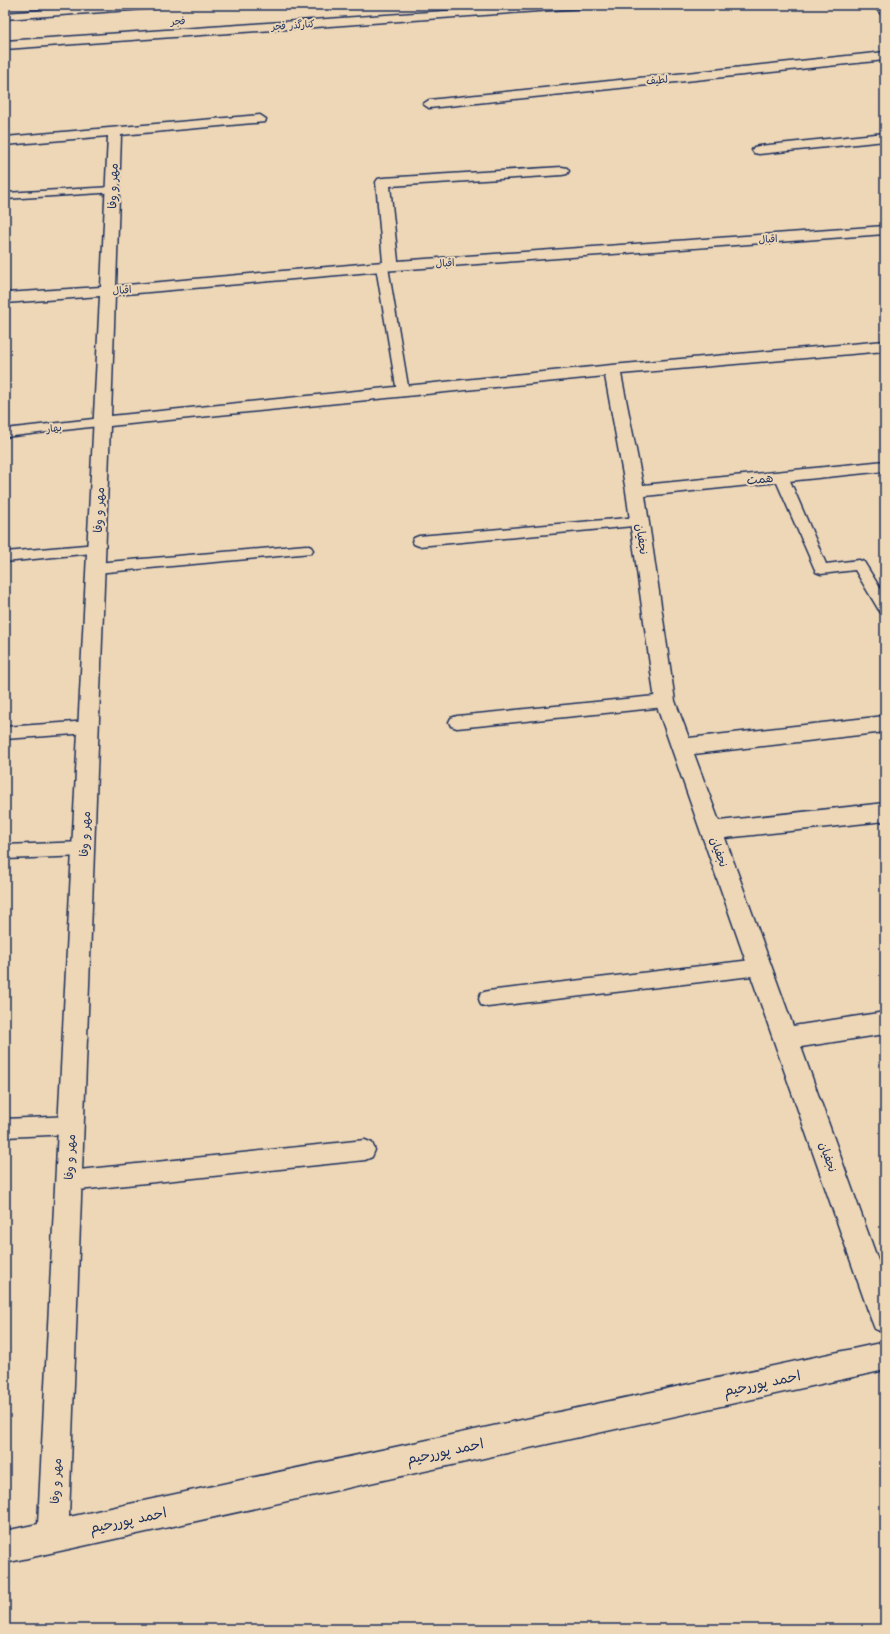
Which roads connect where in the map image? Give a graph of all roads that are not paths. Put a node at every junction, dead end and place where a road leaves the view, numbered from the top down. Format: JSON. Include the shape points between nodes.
{"nodes":[{"id":1,"x":159,"y":5,"type":"edge"},
{"id":2,"x":582,"y":5,"type":"edge"},
{"id":3,"x":879,"y":5,"type":"edge"},
{"id":4,"x":885,"y":12,"type":"edge"},
{"id":5,"x":5,"y":16,"type":"edge"},
{"id":6,"x":5,"y":45,"type":"edge"},
{"id":7,"x":885,"y":56,"type":"edge"},
{"id":8,"x":429,"y":104,"type":"dead end"},
{"id":9,"x":260,"y":119,"type":"dead end"},
{"id":10,"x":115,"y":131,"type":"junction"},
{"id":11,"x":885,"y":137,"type":"edge"},
{"id":12,"x":5,"y":141,"type":"edge"},
{"id":13,"x":758,"y":150,"type":"dead end"},
{"id":14,"x":562,"y":171,"type":"dead end"},
{"id":15,"x":113,"y":190,"type":"junction"},
{"id":16,"x":5,"y":196,"type":"edge"},
{"id":17,"x":885,"y":230,"type":"edge"},
{"id":18,"x":387,"y":267,"type":"junction"},
{"id":19,"x":108,"y":291,"type":"junction"},
{"id":20,"x":5,"y":298,"type":"edge"},
{"id":21,"x":885,"y":346,"type":"edge"},
{"id":22,"x":612,"y":370,"type":"junction"},
{"id":23,"x":403,"y":392,"type":"junction"},
{"id":24,"x":102,"y":422,"type":"junction"},
{"id":25,"x":5,"y":433,"type":"edge"},
{"id":26,"x":885,"y":466,"type":"edge"},
{"id":27,"x":781,"y":476,"type":"junction"},
{"id":28,"x":635,"y":491,"type":"junction"},
{"id":29,"x":639,"y":522,"type":"junction"},
{"id":30,"x":419,"y":541,"type":"dead end"},
{"id":31,"x":306,"y":550,"type":"dead end"},
{"id":32,"x":5,"y":557,"type":"edge"},
{"id":33,"x":96,"y":558,"type":"junction"},
{"id":34,"x":885,"y":608,"type":"edge"},
{"id":35,"x":665,"y":701,"type":"junction"},
{"id":36,"x":457,"y":722,"type":"dead end"},
{"id":37,"x":885,"y":724,"type":"edge"},
{"id":38,"x":89,"y":727,"type":"junction"},
{"id":39,"x":5,"y":733,"type":"edge"},
{"id":40,"x":682,"y":747,"type":"junction"},
{"id":41,"x":885,"y":812,"type":"edge"},
{"id":42,"x":712,"y":831,"type":"junction"},
{"id":43,"x":84,"y":849,"type":"junction"},
{"id":44,"x":5,"y":852,"type":"edge"},
{"id":45,"x":760,"y":968,"type":"junction"},
{"id":46,"x":488,"y":999,"type":"dead end"},
{"id":47,"x":885,"y":1022,"type":"edge"},
{"id":48,"x":786,"y":1038,"type":"junction"},
{"id":49,"x":72,"y":1125,"type":"junction"},
{"id":50,"x":5,"y":1128,"type":"edge"},
{"id":51,"x":365,"y":1150,"type":"dead end"},
{"id":52,"x":69,"y":1181,"type":"junction"},
{"id":53,"x":885,"y":1319,"type":"edge"},
{"id":54,"x":885,"y":1356,"type":"edge"},
{"id":55,"x":53,"y":1536,"type":"junction"},
{"id":56,"x":5,"y":1547,"type":"edge"}],
"edges":[{"from":1,"to":5,"type":"street","name":"فجر"},
{"from":2,"to":6,"type":"street","name":"کنارگذر فجر"},
{"from":3,"to":4,"type":"street"},
{"from":7,"to":8,"type":"street","name":"لطیف"},
{"from":9,"to":10,"type":"street"},
{"from":10,"to":12,"type":"street"},
{"from":10,"to":15,"type":"street","name":"مهر و وفا"},
{"from":11,"to":13,"type":"street"},
{"from":14,"to":18,"type":"street","via":[[383,182]]},
{"from":15,"to":16,"type":"lane"},
{"from":15,"to":19,"type":"street","name":"مهر و وفا"},
{"from":17,"to":18,"type":"street","name":"اقبال"},
{"from":18,"to":19,"type":"street","name":"اقبال"},
{"from":18,"to":23,"type":"lane"},
{"from":19,"to":20,"type":"street","name":"اقبال"},
{"from":19,"to":24,"type":"street","name":"مهر و وفا"},
{"from":21,"to":22,"type":"street"},
{"from":22,"to":23,"type":"street"},
{"from":22,"to":28,"type":"street","name":"نجفیان"},
{"from":23,"to":24,"type":"street"},
{"from":24,"to":25,"type":"lane","name":"بهار"},
{"from":24,"to":33,"type":"street","name":"مهر و وفا"},
{"from":26,"to":27,"type":"street","name":"همت"},
{"from":27,"to":28,"type":"street","name":"همت"},
{"from":27,"to":34,"type":"lane","via":[[821,569],[859,565]]},
{"from":28,"to":29,"type":"street","name":"نجفیان"},
{"from":29,"to":30,"type":"lane"},
{"from":29,"to":35,"type":"street","name":"نجفیان"},
{"from":31,"to":33,"type":"lane"},
{"from":32,"to":33,"type":"lane"},
{"from":33,"to":38,"type":"street","name":"مهر و وفا"},
{"from":35,"to":36,"type":"lane"},
{"from":35,"to":40,"type":"street","name":"نجفیان"},
{"from":37,"to":40,"type":"street"},
{"from":38,"to":39,"type":"lane"},
{"from":38,"to":43,"type":"street","name":"مهر و وفا"},
{"from":40,"to":42,"type":"street","name":"نجفیان"},
{"from":41,"to":42,"type":"street"},
{"from":42,"to":45,"type":"street","name":"نجفیان"},
{"from":43,"to":44,"type":"lane"},
{"from":43,"to":49,"type":"street","name":"مهر و وفا"},
{"from":45,"to":46,"type":"lane"},
{"from":45,"to":48,"type":"street","name":"نجفیان"},
{"from":47,"to":48,"type":"street"},
{"from":48,"to":53,"type":"street","name":"نجفیان"},
{"from":49,"to":50,"type":"lane"},
{"from":49,"to":52,"type":"street","name":"مهر و وفا"},
{"from":51,"to":52,"type":"lane"},
{"from":52,"to":55,"type":"street","name":"مهر و وفا"},
{"from":54,"to":55,"type":"street","name":"احمد پوررحیم"},
{"from":55,"to":56,"type":"street","name":"احمد پوررحیم"}]}
